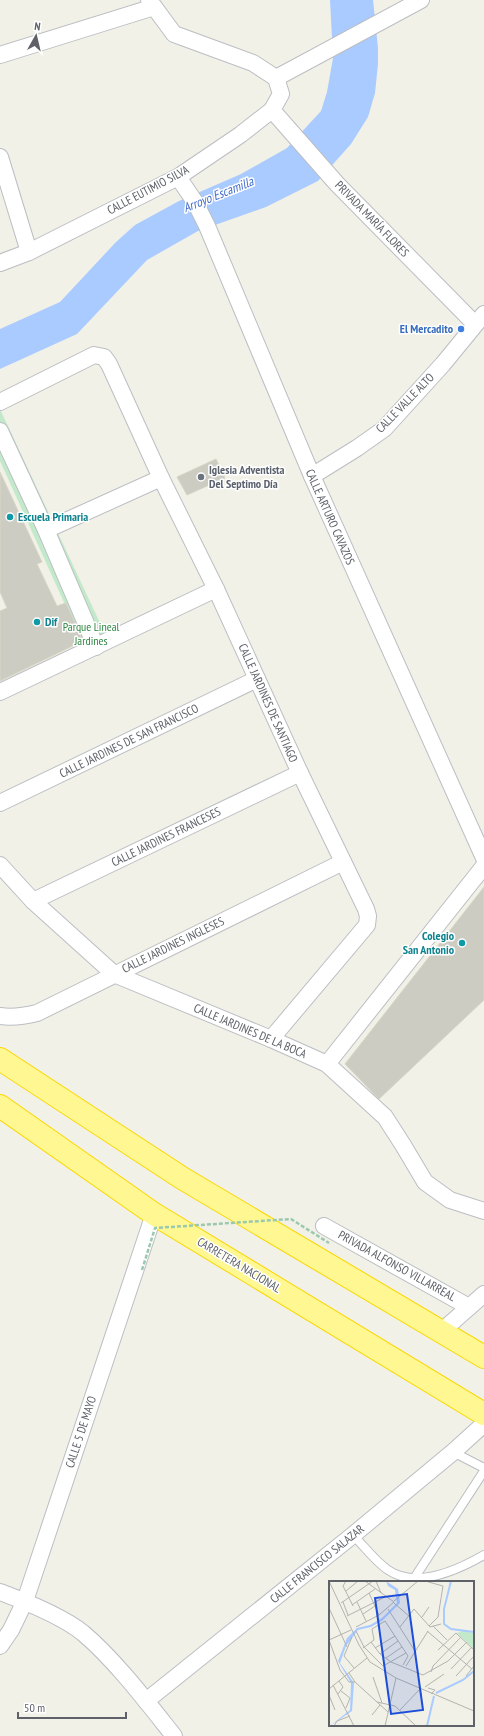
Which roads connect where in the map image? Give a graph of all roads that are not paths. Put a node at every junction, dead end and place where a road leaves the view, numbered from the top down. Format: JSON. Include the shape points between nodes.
{"nodes":[{"id":1,"x":421,"y":0,"type":"edge"},
{"id":2,"x":151,"y":4,"type":"edge"},
{"id":3,"x":0,"y":55,"type":"edge"},
{"id":4,"x":276,"y":78,"type":"junction"},
{"id":5,"x":272,"y":110,"type":"junction"},
{"id":6,"x":0,"y":157,"type":"edge"},
{"id":7,"x":178,"y":177,"type":"junction"},
{"id":8,"x":30,"y":252,"type":"junction"},
{"id":9,"x":0,"y":263,"type":"edge"},
{"id":10,"x":480,"y":319,"type":"edge"},
{"id":11,"x":0,"y":402,"type":"edge"},
{"id":12,"x":0,"y":431,"type":"edge"},
{"id":13,"x":312,"y":476,"type":"junction"},
{"id":14,"x":161,"y":478,"type":"junction"},
{"id":15,"x":46,"y":530,"type":"junction"},
{"id":16,"x":216,"y":589,"type":"junction"},
{"id":17,"x":96,"y":647,"type":"junction"},
{"id":18,"x":257,"y":679,"type":"junction"},
{"id":19,"x":0,"y":692,"type":"edge"},
{"id":20,"x":300,"y":773,"type":"junction"},
{"id":21,"x":0,"y":803,"type":"edge"},
{"id":22,"x":484,"y":858,"type":"edge"},
{"id":23,"x":343,"y":862,"type":"junction"},
{"id":24,"x":0,"y":865,"type":"edge"},
{"id":25,"x":484,"y":866,"type":"edge"},
{"id":26,"x":33,"y":901,"type":"junction"},
{"id":27,"x":114,"y":974,"type":"junction"},
{"id":28,"x":0,"y":1016,"type":"edge"},
{"id":29,"x":271,"y":1039,"type":"junction"},
{"id":30,"x":0,"y":1059,"type":"edge"},
{"id":31,"x":327,"y":1064,"type":"junction"},
{"id":32,"x":0,"y":1106,"type":"edge"},
{"id":33,"x":484,"y":1211,"type":"edge"},
{"id":34,"x":154,"y":1214,"type":"junction"},
{"id":35,"x":324,"y":1226,"type":"dead end"},
{"id":36,"x":484,"y":1294,"type":"edge"},
{"id":37,"x":469,"y":1307,"type":"junction"},
{"id":38,"x":442,"y":1331,"type":"junction"},
{"id":39,"x":484,"y":1357,"type":"edge"},
{"id":40,"x":484,"y":1414,"type":"edge"},
{"id":41,"x":484,"y":1424,"type":"edge"},
{"id":42,"x":453,"y":1452,"type":"junction"},
{"id":43,"x":484,"y":1470,"type":"edge"},
{"id":44,"x":353,"y":1534,"type":"junction"},
{"id":45,"x":484,"y":1555,"type":"edge"},
{"id":46,"x":415,"y":1577,"type":"junction"},
{"id":47,"x":0,"y":1592,"type":"edge"},
{"id":48,"x":25,"y":1602,"type":"junction"},
{"id":49,"x":0,"y":1646,"type":"edge"},
{"id":50,"x":146,"y":1701,"type":"junction"},
{"id":51,"x":174,"y":1736,"type":"edge"}],
"edges":[{"from":1,"to":4,"type":"street"},
{"from":2,"to":3,"type":"street"},
{"from":2,"to":4,"type":"street","via":[[174,34],[253,63]]},
{"from":4,"to":5,"type":"street","name":"CALLE EUTIMIO SILVA","via":[[281,94]]},
{"from":5,"to":7,"type":"street","name":"CALLE EUTIMIO SILVA"},
{"from":5,"to":10,"type":"street","name":"PRIVADA MARÍA FLORES","via":[[337,184]]},
{"from":6,"to":8,"type":"street"},
{"from":7,"to":8,"type":"street","name":"CALLE EUTIMIO SILVA"},
{"from":7,"to":13,"type":"street","name":"CALLE ARTURO CAVAZOS","via":[[207,226]]},
{"from":8,"to":9,"type":"street","name":"CALLE EUTIMIO SILVA"},
{"from":10,"to":13,"type":"street","name":"CALLE VALLE ALTO","via":[[384,429]]},
{"from":11,"to":14,"type":"street","name":"CALLE JARDINES DE SANTIAGO","via":[[94,355],[104,357]]},
{"from":12,"to":15,"type":"street"},
{"from":13,"to":22,"type":"street","name":"CALLE ARTURO CAVAZOS"},
{"from":14,"to":15,"type":"street"},
{"from":14,"to":16,"type":"street","name":"CALLE JARDINES DE SANTIAGO"},
{"from":15,"to":17,"type":"street"},
{"from":16,"to":17,"type":"street"},
{"from":16,"to":18,"type":"street","name":"CALLE JARDINES DE SANTIAGO"},
{"from":17,"to":19,"type":"street"},
{"from":18,"to":20,"type":"street","name":"CALLE JARDINES DE SANTIAGO"},
{"from":18,"to":21,"type":"street","name":"CALLE JARDINES DE SAN FRANCISCO"},
{"from":20,"to":23,"type":"street","name":"CALLE JARDINES DE SANTIAGO"},
{"from":20,"to":26,"type":"street","name":"CALLE JARDINES FRANCESES"},
{"from":23,"to":27,"type":"street","name":"CALLE JARDINES INGLESES"},
{"from":23,"to":29,"type":"street","name":"CALLE JARDINES DE SANTIAGO","via":[[366,909],[366,925]]},
{"from":24,"to":26,"type":"street","name":"CALLE JARDINES DE LA BOCA"},
{"from":25,"to":31,"type":"street"},
{"from":26,"to":27,"type":"street","name":"CALLE JARDINES DE LA BOCA"},
{"from":27,"to":28,"type":"street","name":"CALLE JARDINES INGLESES","via":[[37,1012],[23,1016]]},
{"from":27,"to":29,"type":"street","name":"CALLE JARDINES DE LA BOCA"},
{"from":29,"to":31,"type":"street","name":"CALLE JARDINES DE LA BOCA"},
{"from":30,"to":38,"type":"highway","via":[[182,1178]]},
{"from":31,"to":33,"type":"street","name":"CALLE JARDINES DE LA BOCA","via":[[385,1117],[424,1182],[450,1200]]},
{"from":32,"to":34,"type":"highway","name":"CARRETERA NACIONAL"},
{"from":34,"to":40,"type":"highway","name":"CARRETERA NACIONAL"},
{"from":34,"to":48,"type":"street","name":"CALLE 5 DE MAYO"},
{"from":35,"to":37,"type":"street","name":"PRIVADA ALFONSO VILLARREAL"},
{"from":36,"to":37,"type":"street"},
{"from":37,"to":38,"type":"street"},
{"from":38,"to":39,"type":"highway"},
{"from":41,"to":42,"type":"street","name":"CALLE FRANCISCO SALAZAR"},
{"from":42,"to":43,"type":"lane"},
{"from":42,"to":44,"type":"street","name":"CALLE FRANCISCO SALAZAR"},
{"from":43,"to":46,"type":"lane"},
{"from":44,"to":46,"type":"lane","via":[[388,1570],[399,1575]]},
{"from":44,"to":50,"type":"street","name":"CALLE FRANCISCO SALAZAR"},
{"from":45,"to":46,"type":"lane","via":[[457,1569],[431,1576]]},
{"from":47,"to":48,"type":"street"},
{"from":48,"to":49,"type":"street","name":"CALLE 5 DE MAYO"},
{"from":48,"to":50,"type":"street","via":[[82,1632]]},
{"from":50,"to":51,"type":"street"}]}
